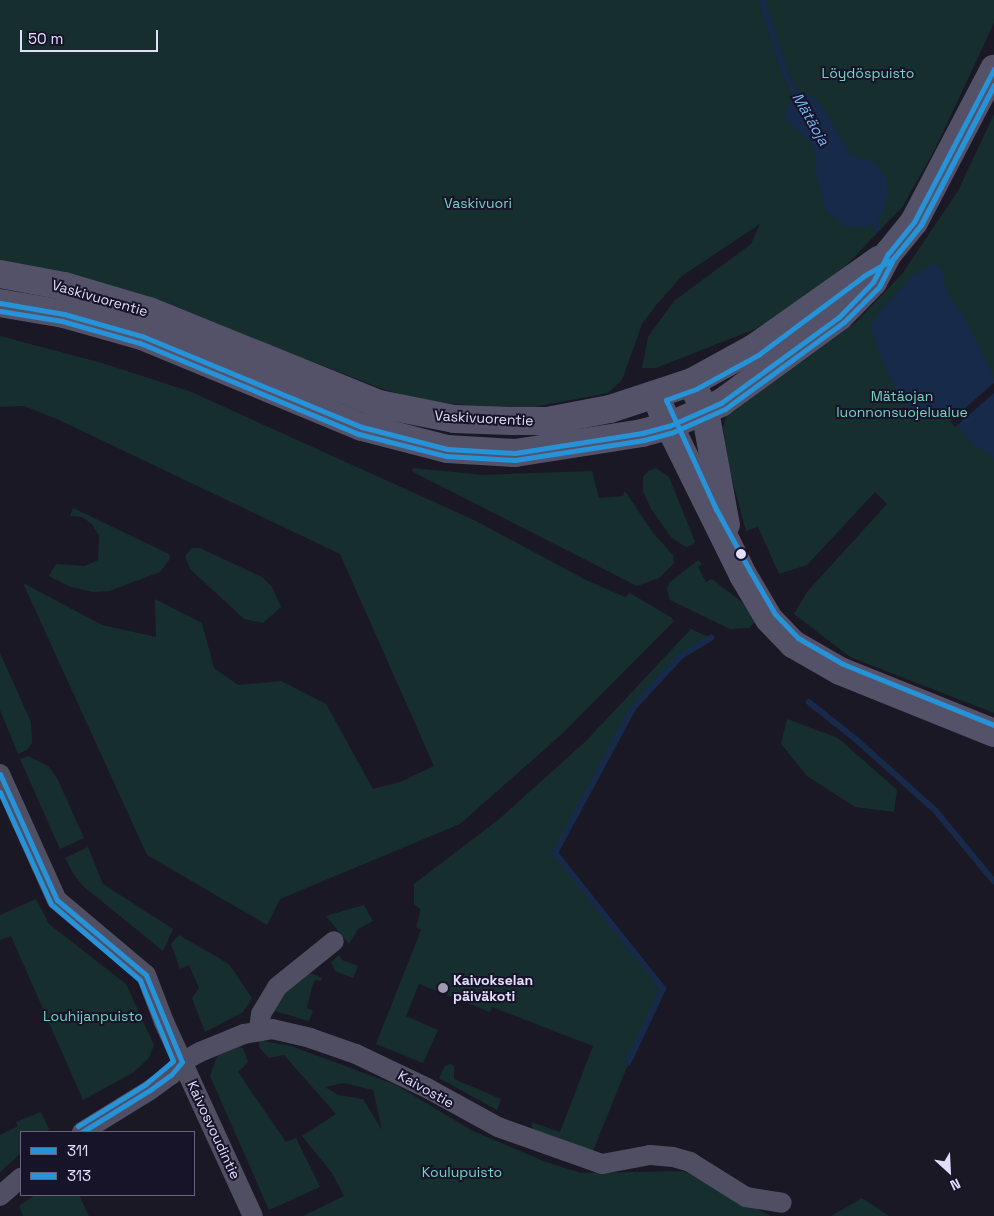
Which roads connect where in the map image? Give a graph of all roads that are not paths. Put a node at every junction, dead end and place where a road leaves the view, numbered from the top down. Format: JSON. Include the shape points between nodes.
{"nodes":[{"id":1,"x":994,"y":69,"type":"edge"},
{"id":2,"x":888,"y":254,"type":"junction"},
{"id":3,"x":0,"y":274,"type":"edge"},
{"id":4,"x":0,"y":303,"type":"edge"},
{"id":5,"x":692,"y":382,"type":"junction"},
{"id":6,"x":656,"y":396,"type":"junction"},
{"id":7,"x":705,"y":411,"type":"junction"},
{"id":8,"x":669,"y":426,"type":"junction"},
{"id":9,"x":729,"y":544,"type":"junction"},
{"id":10,"x":994,"y":733,"type":"edge"},
{"id":11,"x":0,"y":774,"type":"edge"},
{"id":12,"x":334,"y":941,"type":"dead end"},
{"id":13,"x":259,"y":1030,"type":"junction"},
{"id":14,"x":182,"y":1062,"type":"junction"},
{"id":15,"x":84,"y":1131,"type":"edge"},
{"id":16,"x":20,"y":1179,"type":"edge"},
{"id":17,"x":0,"y":1196,"type":"edge"},
{"id":18,"x":782,"y":1203,"type":"dead end"},
{"id":19,"x":253,"y":1216,"type":"edge"}],
"edges":[{"from":1,"to":2,"type":"main road","name":"Vaskivuorentie","via":[[914,222]]},
{"from":2,"to":5,"type":"main road","name":"Vaskivuorentie","via":[[860,270],[754,348]]},
{"from":2,"to":7,"type":"main road","name":"Vaskivuorentie","via":[[873,282],[839,317],[770,370]]},
{"from":3,"to":6,"type":"main road","name":"Vaskivuorentie","via":[[64,286],[149,311],[379,404],[421,415],[454,419],[547,420],[610,409]]},
{"from":4,"to":8,"type":"main road","name":"Vaskivuorentie","via":[[64,314],[142,336],[362,427],[447,449],[515,453],[574,446]]},
{"from":5,"to":6,"type":"main road","name":"Vaskivuorentie"},
{"from":5,"to":7,"type":"main road"},
{"from":6,"to":8,"type":"main road"},
{"from":7,"to":8,"type":"main road","name":"Vaskivuorentie"},
{"from":7,"to":9,"type":"main road"},
{"from":8,"to":9,"type":"main road","via":[[709,512]]},
{"from":9,"to":10,"type":"main road","via":[[769,619],[793,644],[840,672]]},
{"from":11,"to":14,"type":"street","name":"Kaivosvoudintie","via":[[57,900],[146,975]]},
{"from":12,"to":13,"type":"street","via":[[277,987],[261,1014]]},
{"from":13,"to":14,"type":"street","name":"Kaivostie","via":[[209,1048]]},
{"from":13,"to":18,"type":"street","name":"Kaivostie","via":[[285,1032],[356,1054],[498,1127],[602,1164],[650,1155],[673,1157],[690,1162],[746,1197]]},
{"from":14,"to":15,"type":"street","name":"Kaivostie","via":[[157,1085]]},
{"from":14,"to":19,"type":"street","name":"Kaivosvoudintie"},
{"from":16,"to":17,"type":"street"}]}
